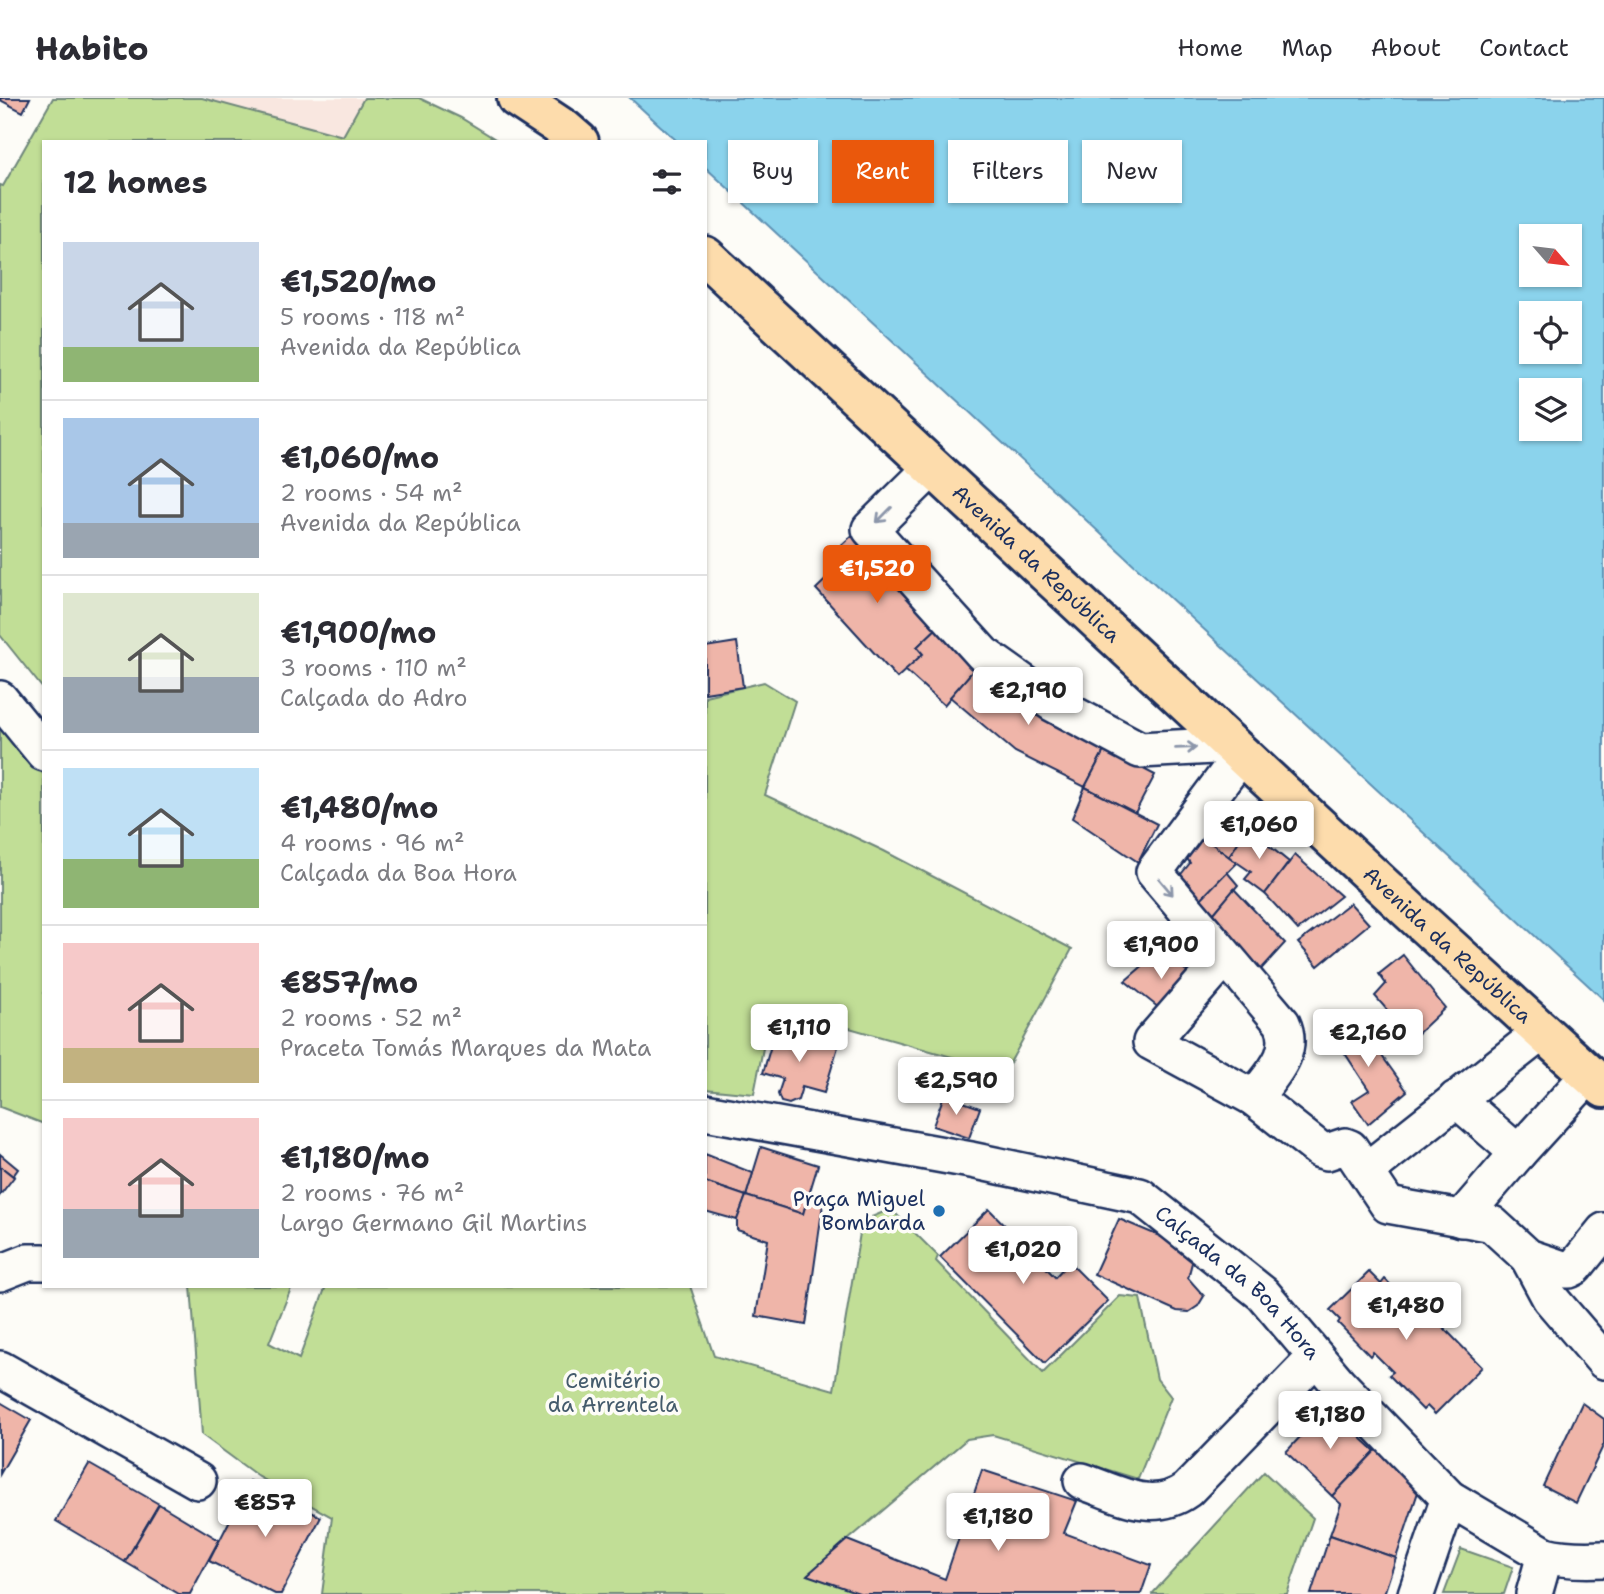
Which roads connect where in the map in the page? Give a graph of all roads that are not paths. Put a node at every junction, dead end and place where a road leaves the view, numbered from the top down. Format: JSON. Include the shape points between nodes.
{"nodes":[{"id":1,"x":517,"y":98,"type":"edge"},
{"id":2,"x":577,"y":140,"type":"edge"},
{"id":3,"x":707,"y":258,"type":"edge"},
{"id":4,"x":933,"y":467,"type":"junction"},
{"id":5,"x":0,"y":699,"type":"edge"},
{"id":6,"x":1238,"y":750,"type":"junction"},
{"id":7,"x":42,"y":751,"type":"edge"},
{"id":8,"x":1225,"y":957,"type":"junction"},
{"id":9,"x":1542,"y":1032,"type":"junction"},
{"id":10,"x":1597,"y":1082,"type":"edge"},
{"id":11,"x":1254,"y":1098,"type":"junction"},
{"id":12,"x":1456,"y":1099,"type":"junction"},
{"id":13,"x":707,"y":1112,"type":"edge"},
{"id":14,"x":1518,"y":1153,"type":"junction"},
{"id":15,"x":1366,"y":1171,"type":"junction"},
{"id":16,"x":1461,"y":1219,"type":"junction"},
{"id":17,"x":1593,"y":1254,"type":"edge"},
{"id":18,"x":1528,"y":1257,"type":"junction"},
{"id":19,"x":42,"y":1262,"type":"edge"},
{"id":20,"x":0,"y":1273,"type":"edge"},
{"id":21,"x":1316,"y":1357,"type":"junction"},
{"id":22,"x":1604,"y":1361,"type":"edge"},
{"id":23,"x":0,"y":1369,"type":"edge"},
{"id":24,"x":198,"y":1480,"type":"dead end"},
{"id":25,"x":1082,"y":1481,"type":"dead end"},
{"id":26,"x":1449,"y":1498,"type":"junction"},
{"id":27,"x":1545,"y":1555,"type":"junction"},
{"id":28,"x":1604,"y":1559,"type":"edge"},
{"id":29,"x":1416,"y":1594,"type":"edge"},
{"id":30,"x":1534,"y":1594,"type":"edge"}],
"edges":[{"from":1,"to":2,"type":"main road"},
{"from":3,"to":4,"type":"main road","name":"Avenida da República"},
{"from":4,"to":6,"type":"main road","name":"Avenida da República"},
{"from":4,"to":6,"type":"street","name":"Avenida da República","one_way":true,"via":[[870,529],[983,654],[1052,703],[1140,750]]},
{"from":5,"to":7,"type":"street"},
{"from":6,"to":8,"type":"street","one_way":true,"via":[[1230,769],[1154,872]]},
{"from":6,"to":9,"type":"main road","name":"Avenida da República"},
{"from":8,"to":11,"type":"street","via":[[1286,1031],[1283,1060]]},
{"from":8,"to":11,"type":"street","via":[[1151,1042]]},
{"from":9,"to":10,"type":"main road","name":"Avenida da República"},
{"from":9,"to":12,"type":"street"},
{"from":10,"to":14,"type":"street"},
{"from":11,"to":15,"type":"street","via":[[1320,1150],[1347,1146]]},
{"from":12,"to":14,"type":"street"},
{"from":12,"to":15,"type":"street"},
{"from":13,"to":21,"type":"street","name":"Calçada da Boa Hora","via":[[1140,1196],[1264,1294]]},
{"from":14,"to":16,"type":"street"},
{"from":15,"to":16,"type":"street","via":[[1388,1205]]},
{"from":16,"to":18,"type":"street","via":[[1492,1224]]},
{"from":17,"to":18,"type":"street","via":[[1569,1270]]},
{"from":18,"to":22,"type":"street","via":[[1550,1298]]},
{"from":19,"to":20,"type":"street","via":[[28,1262]]},
{"from":21,"to":25,"type":"street","via":[[1175,1498],[1141,1502]]},
{"from":21,"to":26,"type":"street","name":"Calçada da Boa Hora"},
{"from":23,"to":24,"type":"street"},
{"from":26,"to":27,"type":"street","name":"Calçada da Boa Hora"},
{"from":26,"to":29,"type":"street"},
{"from":27,"to":28,"type":"street"},
{"from":27,"to":30,"type":"street"}]}
